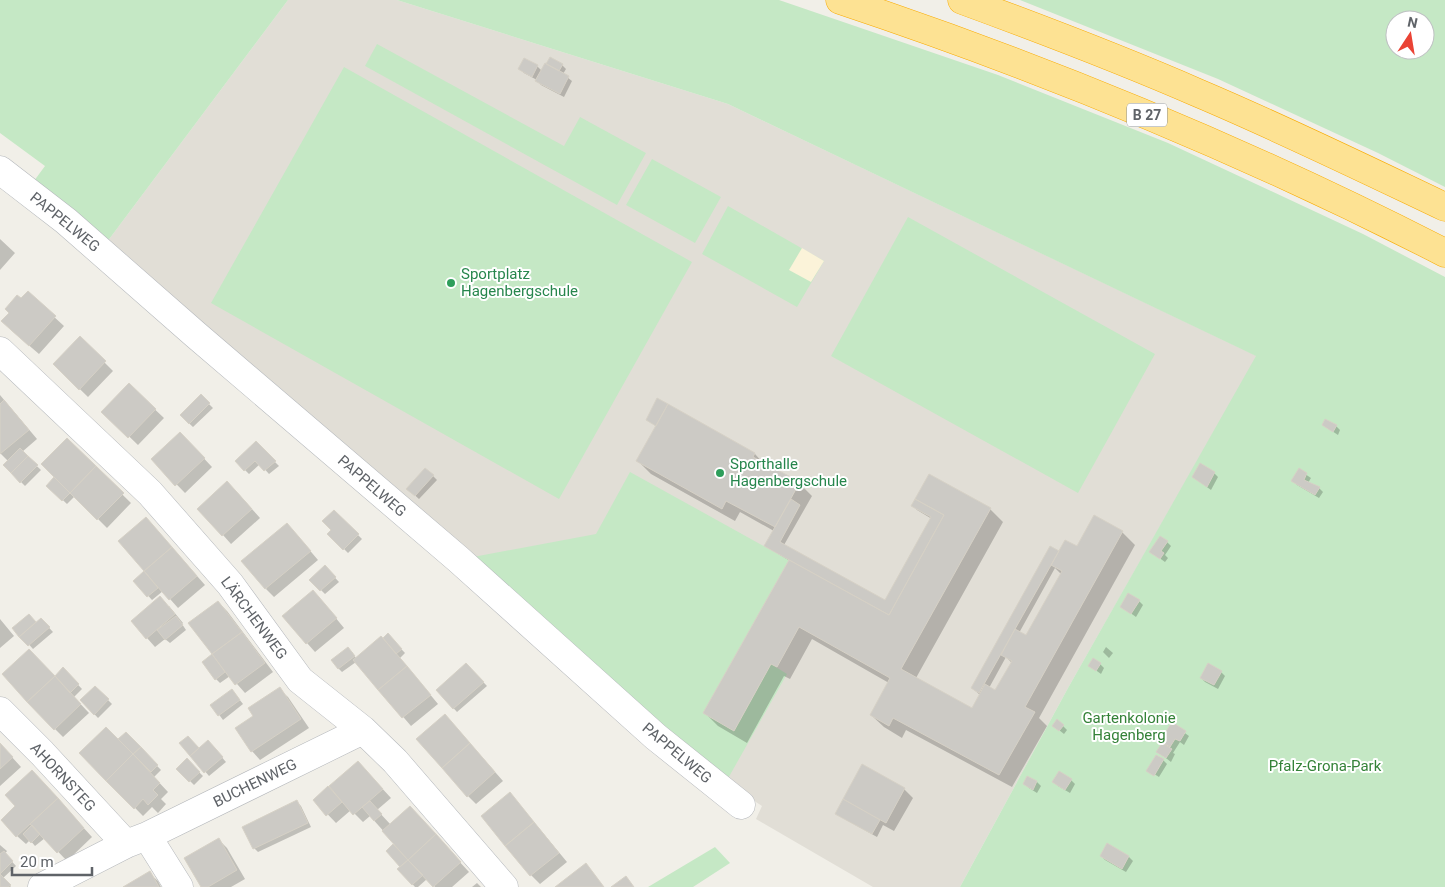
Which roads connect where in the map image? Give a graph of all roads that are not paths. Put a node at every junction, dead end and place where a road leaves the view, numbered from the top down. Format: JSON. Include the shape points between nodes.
{"nodes":[{"id":1,"x":840,"y":0,"type":"edge"},
{"id":2,"x":962,"y":0,"type":"edge"},
{"id":3,"x":0,"y":170,"type":"edge"},
{"id":4,"x":1445,"y":207,"type":"edge"},
{"id":5,"x":1445,"y":253,"type":"edge"},
{"id":6,"x":0,"y":351,"type":"edge"},
{"id":7,"x":0,"y":711,"type":"edge"},
{"id":8,"x":364,"y":730,"type":"junction"},
{"id":9,"x":741,"y":805,"type":"dead end"},
{"id":10,"x":137,"y":840,"type":"junction"},
{"id":11,"x":42,"y":887,"type":"edge"},
{"id":12,"x":179,"y":887,"type":"edge"},
{"id":13,"x":504,"y":887,"type":"edge"}],
"edges":[{"from":1,"to":5,"type":"highway","number":"B 27","via":[[1011,61],[1130,108],[1316,189]]},
{"from":2,"to":4,"type":"highway","number":"B 27","via":[[1197,92]]},
{"from":3,"to":9,"type":"street","name":"PAPPELWEG","via":[[66,221],[458,560],[656,737]]},
{"from":6,"to":8,"type":"street","name":"LÄRCHENWEG","via":[[150,493],[230,584],[300,680]]},
{"from":7,"to":10,"type":"street","name":"AHORNSTEG"},
{"from":8,"to":10,"type":"street","name":"BUCHENWEG"},
{"from":8,"to":13,"type":"street","name":"LÄRCHENWEG","via":[[395,761]]},
{"from":10,"to":11,"type":"street","name":"BUCHENWEG"},
{"from":10,"to":12,"type":"street"}]}
